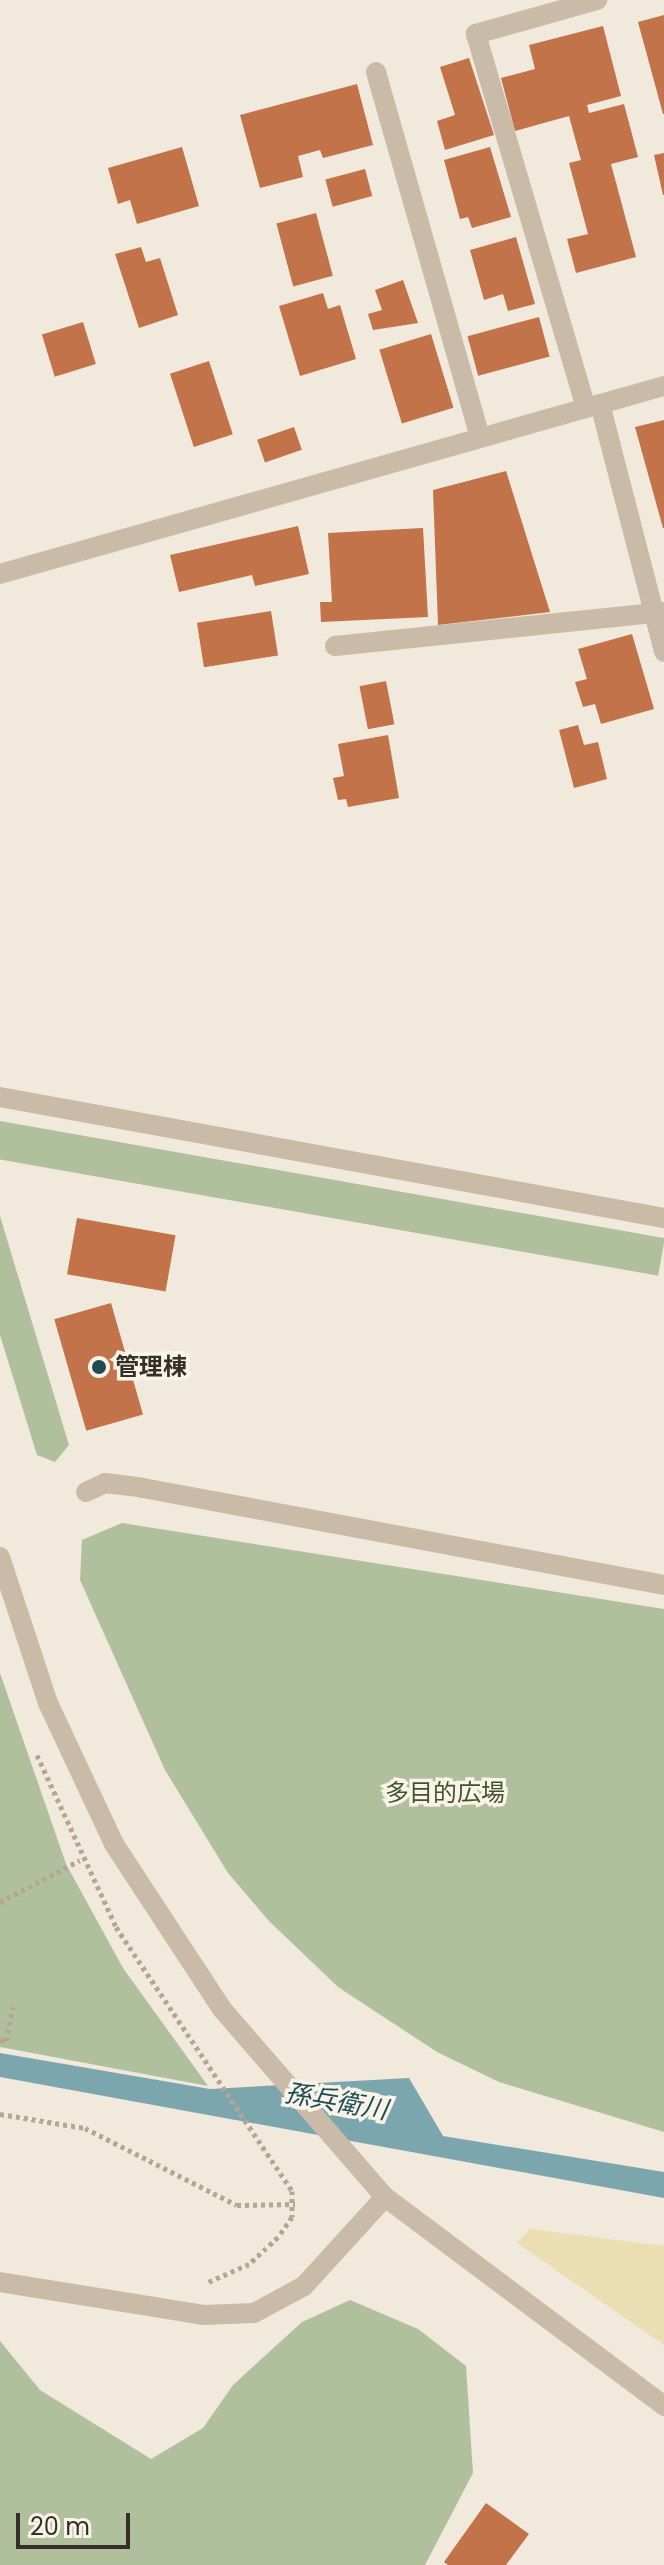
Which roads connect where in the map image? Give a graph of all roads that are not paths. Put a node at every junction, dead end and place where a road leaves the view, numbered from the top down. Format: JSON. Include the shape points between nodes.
{"nodes":[{"id":1,"x":597,"y":0,"type":"edge"},
{"id":2,"x":376,"y":72,"type":"dead end"},
{"id":3,"x":664,"y":386,"type":"edge"},
{"id":4,"x":593,"y":406,"type":"junction"},
{"id":5,"x":480,"y":438,"type":"junction"},
{"id":6,"x":0,"y":574,"type":"edge"},
{"id":7,"x":659,"y":612,"type":"edge"},
{"id":8,"x":335,"y":646,"type":"dead end"},
{"id":9,"x":664,"y":652,"type":"edge"},
{"id":10,"x":0,"y":1097,"type":"edge"},
{"id":11,"x":664,"y":1218,"type":"edge"},
{"id":12,"x":86,"y":1492,"type":"dead end"},
{"id":13,"x":0,"y":1557,"type":"edge"},
{"id":14,"x":664,"y":1585,"type":"edge"},
{"id":15,"x":385,"y":2197,"type":"junction"},
{"id":16,"x":0,"y":2282,"type":"edge"},
{"id":17,"x":664,"y":2406,"type":"edge"}],
"edges":[{"from":1,"to":4,"type":"street","via":[[476,34]]},
{"from":2,"to":5,"type":"street"},
{"from":3,"to":4,"type":"street"},
{"from":4,"to":5,"type":"street"},
{"from":4,"to":7,"type":"street"},
{"from":5,"to":6,"type":"street"},
{"from":7,"to":8,"type":"street"},
{"from":7,"to":9,"type":"street"},
{"from":10,"to":11,"type":"street"},
{"from":12,"to":14,"type":"street","via":[[105,1483],[143,1488]]},
{"from":13,"to":15,"type":"street","via":[[48,1703],[121,1856],[222,2009]]},
{"from":15,"to":16,"type":"street","via":[[304,2286],[254,2313],[203,2315]]},
{"from":15,"to":17,"type":"street"}]}
